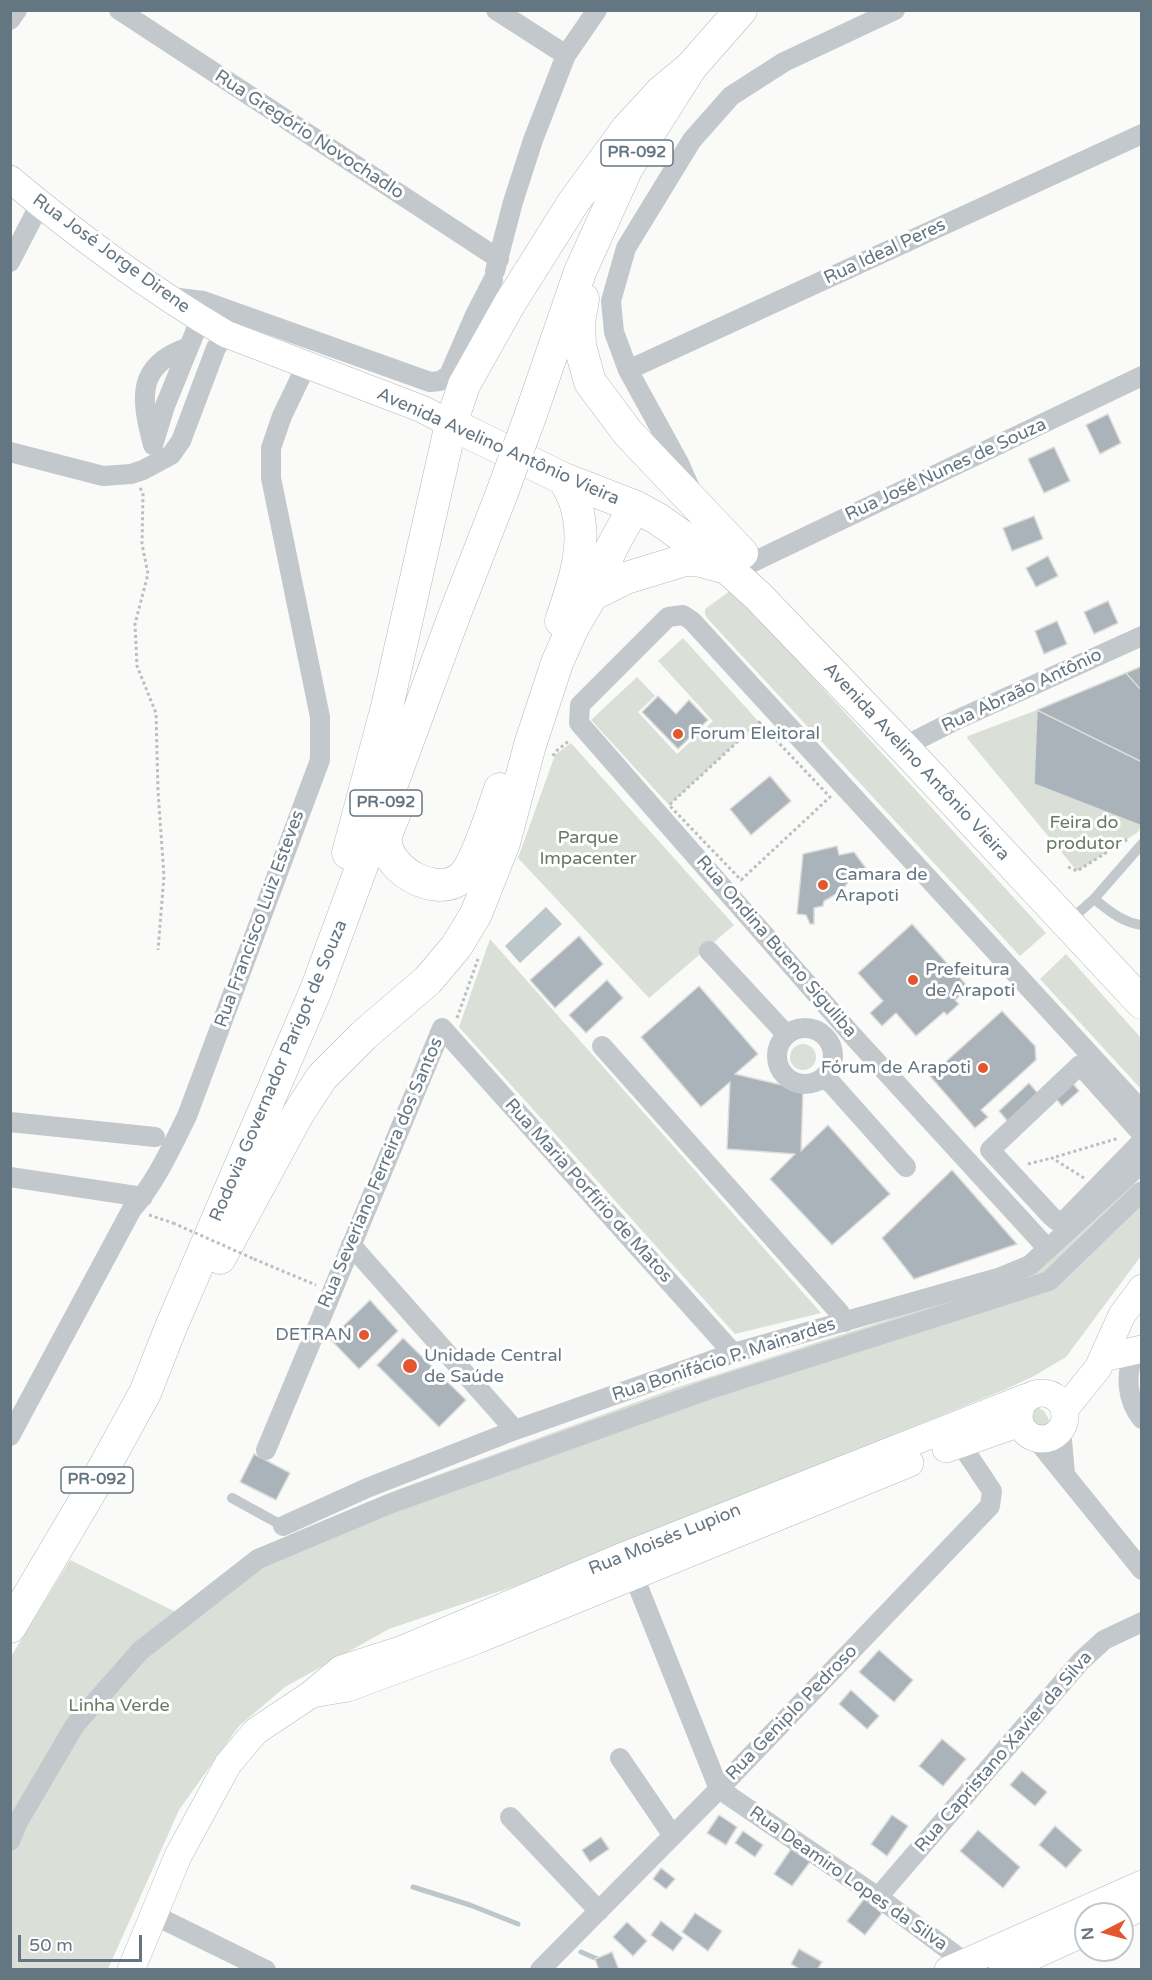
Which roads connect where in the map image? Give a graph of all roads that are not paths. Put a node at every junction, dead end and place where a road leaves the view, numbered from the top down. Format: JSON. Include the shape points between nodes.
{"nodes":[{"id":1,"x":17,"y":10,"type":"edge"},
{"id":2,"x":119,"y":10,"type":"edge"},
{"id":3,"x":496,"y":10,"type":"edge"},
{"id":4,"x":597,"y":10,"type":"edge"},
{"id":5,"x":741,"y":10,"type":"edge"},
{"id":6,"x":895,"y":10,"type":"edge"},
{"id":7,"x":10,"y":20,"type":"edge"},
{"id":8,"x":566,"y":55,"type":"junction"},
{"id":9,"x":691,"y":67,"type":"junction"},
{"id":10,"x":1142,"y":134,"type":"edge"},
{"id":11,"x":10,"y":179,"type":"edge"},
{"id":12,"x":40,"y":204,"type":"junction"},
{"id":13,"x":592,"y":244,"type":"junction"},
{"id":14,"x":499,"y":260,"type":"junction"},
{"id":15,"x":10,"y":262,"type":"edge"},
{"id":16,"x":493,"y":280,"type":"junction"},
{"id":17,"x":168,"y":297,"type":"junction"},
{"id":18,"x":213,"y":327,"type":"junction"},
{"id":19,"x":306,"y":366,"type":"junction"},
{"id":20,"x":628,"y":370,"type":"junction"},
{"id":21,"x":1142,"y":376,"type":"edge"},
{"id":22,"x":464,"y":385,"type":"junction"},
{"id":23,"x":451,"y":424,"type":"junction"},
{"id":24,"x":10,"y":452,"type":"edge"},
{"id":25,"x":137,"y":472,"type":"junction"},
{"id":26,"x":564,"y":478,"type":"junction"},
{"id":27,"x":636,"y":507,"type":"junction"},
{"id":28,"x":698,"y":507,"type":"junction"},
{"id":29,"x":740,"y":562,"type":"junction"},
{"id":30,"x":592,"y":595,"type":"junction"},
{"id":31,"x":454,"y":616,"type":"junction"},
{"id":32,"x":1142,"y":636,"type":"edge"},
{"id":33,"x":913,"y":743,"type":"junction"},
{"id":34,"x":1142,"y":844,"type":"edge"},
{"id":35,"x":1081,"y":910,"type":"junction"},
{"id":36,"x":1142,"y":925,"type":"edge"},
{"id":37,"x":709,"y":951,"type":"dead end"},
{"id":38,"x":1142,"y":975,"type":"edge"},
{"id":39,"x":316,"y":990,"type":"junction"},
{"id":40,"x":1142,"y":1003,"type":"edge"},
{"id":41,"x":829,"y":1008,"type":"junction"},
{"id":42,"x":442,"y":1028,"type":"joint"},
{"id":43,"x":814,"y":1029,"type":"junction"},
{"id":44,"x":786,"y":1034,"type":"junction"},
{"id":45,"x":853,"y":1036,"type":"junction"},
{"id":46,"x":602,"y":1046,"type":"dead end"},
{"id":47,"x":833,"y":1049,"type":"junction"},
{"id":48,"x":823,"y":1078,"type":"junction"},
{"id":49,"x":1142,"y":1111,"type":"edge"},
{"id":50,"x":10,"y":1122,"type":"edge"},
{"id":51,"x":155,"y":1137,"type":"dead end"},
{"id":52,"x":1135,"y":1137,"type":"edge"},
{"id":53,"x":1142,"y":1163,"type":"edge"},
{"id":54,"x":906,"y":1167,"type":"dead end"},
{"id":55,"x":10,"y":1177,"type":"edge"},
{"id":56,"x":1142,"y":1191,"type":"edge"},
{"id":57,"x":137,"y":1203,"type":"junction"},
{"id":58,"x":351,"y":1245,"type":"junction"},
{"id":59,"x":1048,"y":1249,"type":"junction"},
{"id":60,"x":1139,"y":1303,"type":"edge"},
{"id":61,"x":845,"y":1322,"type":"junction"},
{"id":62,"x":171,"y":1327,"type":"junction"},
{"id":63,"x":1138,"y":1351,"type":"edge"},
{"id":64,"x":733,"y":1353,"type":"junction"},
{"id":65,"x":1100,"y":1363,"type":"junction"},
{"id":66,"x":1033,"y":1395,"type":"junction"},
{"id":67,"x":1142,"y":1419,"type":"edge"},
{"id":68,"x":1062,"y":1420,"type":"junction"},
{"id":69,"x":515,"y":1430,"type":"junction"},
{"id":70,"x":1028,"y":1431,"type":"junction"},
{"id":71,"x":10,"y":1436,"type":"edge"},
{"id":72,"x":960,"y":1443,"type":"junction"},
{"id":73,"x":266,"y":1450,"type":"dead end"},
{"id":74,"x":1065,"y":1474,"type":"junction"},
{"id":75,"x":232,"y":1498,"type":"dead end"},
{"id":76,"x":283,"y":1526,"type":"joint"},
{"id":77,"x":630,"y":1566,"type":"junction"},
{"id":78,"x":1142,"y":1570,"type":"edge"},
{"id":79,"x":1142,"y":1622,"type":"edge"},
{"id":80,"x":10,"y":1627,"type":"edge"},
{"id":81,"x":620,"y":1758,"type":"dead end"},
{"id":82,"x":719,"y":1789,"type":"junction"},
{"id":83,"x":510,"y":1817,"type":"dead end"},
{"id":84,"x":673,"y":1836,"type":"junction"},
{"id":85,"x":10,"y":1841,"type":"edge"},
{"id":86,"x":1142,"y":1884,"type":"edge"},
{"id":87,"x":878,"y":1897,"type":"junction"},
{"id":88,"x":599,"y":1911,"type":"junction"},
{"id":89,"x":152,"y":1914,"type":"junction"},
{"id":90,"x":1074,"y":1937,"type":"edge"},
{"id":91,"x":963,"y":1967,"type":"edge"},
{"id":92,"x":131,"y":1970,"type":"edge"},
{"id":93,"x":266,"y":1970,"type":"edge"},
{"id":94,"x":540,"y":1970,"type":"edge"},
{"id":95,"x":1002,"y":1970,"type":"edge"}],
"edges":[{"from":1,"to":7,"type":"street"},
{"from":2,"to":14,"type":"street","name":"Rua Gregório Novochadlo"},
{"from":3,"to":8,"type":"street"},
{"from":4,"to":8,"type":"street"},
{"from":5,"to":9,"type":"main road","number":"PR-092"},
{"from":6,"to":20,"type":"street","via":[[784,62],[731,96],[692,141],[626,248],[611,301],[614,332]]},
{"from":8,"to":14,"type":"street","via":[[532,140]]},
{"from":9,"to":13,"type":"main road","number":"PR-092","via":[[627,168]]},
{"from":9,"to":22,"type":"main road","via":[[660,92],[627,129],[573,203]]},
{"from":10,"to":20,"type":"street","name":"Rua Ideal Peres"},
{"from":11,"to":12,"type":"street","name":"Rua José Jorge Direne"},
{"from":12,"to":15,"type":"street"},
{"from":12,"to":17,"type":"street","name":"Rua José Jorge Direne"},
{"from":13,"to":28,"type":"main road","via":[[579,322],[580,346],[590,382],[628,433]]},
{"from":13,"to":31,"type":"main road","name":"Rodovia Governador Parigot de Souza","number":"PR-092","bridge":true},
{"from":14,"to":16,"type":"street"},
{"from":16,"to":17,"type":"street","via":[[449,375],[430,382],[203,301]]},
{"from":16,"to":22,"type":"street"},
{"from":17,"to":18,"type":"street","name":"Rua José Jorge Direne"},
{"from":18,"to":19,"type":"street","name":"Avenida Avelino Antônio Vieira"},
{"from":18,"to":25,"type":"street","via":[[189,347],[153,445]]},
{"from":18,"to":25,"type":"street","via":[[216,348],[181,441],[171,455]]},
{"from":19,"to":23,"type":"street","name":"Avenida Avelino Antônio Vieira","via":[[422,409]]},
{"from":19,"to":57,"type":"street","name":"Rua Francisco Luiz Esteves","via":[[271,448],[271,478],[320,717],[320,760],[187,1116],[166,1159]]},
{"from":20,"to":28,"type":"street","via":[[679,463]]},
{"from":21,"to":29,"type":"street","name":"Rua José Nunes de Souza"},
{"from":22,"to":23,"type":"main road"},
{"from":23,"to":26,"type":"main road","name":"Avenida Avelino Antônio Vieira"},
{"from":23,"to":39,"type":"main road","via":[[387,707],[325,940]]},
{"from":24,"to":25,"type":"street","via":[[104,476]]},
{"from":26,"to":27,"type":"main road","name":"Avenida Avelino Antônio Vieira"},
{"from":26,"to":31,"type":"main road","via":[[576,504],[579,527],[575,581],[471,865],[461,879],[432,884],[403,872],[393,861],[385,840],[444,665]]},
{"from":27,"to":29,"type":"main road","name":"Avenida Avelino Antônio Vieira","via":[[680,534]]},
{"from":27,"to":30,"type":"main road","via":[[615,538]]},
{"from":28,"to":29,"type":"main road"},
{"from":29,"to":30,"type":"main road","via":[[685,560],[626,578]]},
{"from":29,"to":33,"type":"main road","name":"Avenida Avelino Antônio Vieira","via":[[758,596]]},
{"from":30,"to":62,"type":"main road","via":[[557,663],[504,843],[476,914],[456,947],[428,980],[322,1077],[204,1287]]},
{"from":31,"to":39,"type":"main road","name":"Rodovia Governador Parigot de Souza","number":"PR-092"},
{"from":32,"to":33,"type":"street","name":"Rua Abraão Antônio"},
{"from":33,"to":35,"type":"main road","name":"Avenida Avelino Antônio Vieira"},
{"from":34,"to":35,"type":"lane"},
{"from":35,"to":36,"type":"lane","via":[[1113,913]]},
{"from":35,"to":38,"type":"main road","name":"Avenida Avelino Antônio Vieira"},
{"from":35,"to":40,"type":"main road","name":"Avenida Avelino Antônio Vieira"},
{"from":37,"to":44,"type":"street"},
{"from":39,"to":62,"type":"main road","name":"Rodovia Governador Parigot de Souza","number":"PR-092"},
{"from":41,"to":43,"type":"street"},
{"from":41,"to":45,"type":"street","name":"Rua Ondina Bueno Siguliba"},
{"from":41,"to":49,"type":"street","name":"Rua Ondina Bueno Siguliba","via":[[579,723],[580,705],[668,616],[683,615],[692,621]]},
{"from":42,"to":58,"type":"street","name":"Rua Severiano Ferreira dos Santos"},
{"from":42,"to":64,"type":"street","name":"Rua Maria Porfírio de Matos"},
{"from":43,"to":44,"type":"street"},
{"from":43,"to":47,"type":"street","via":[[828,1039]]},
{"from":44,"to":48,"type":"street","via":[[776,1056],[782,1074],[806,1085]]},
{"from":45,"to":47,"type":"street"},
{"from":45,"to":59,"type":"street","name":"Rua Ondina Bueno Siguliba"},
{"from":46,"to":61,"type":"street"},
{"from":47,"to":48,"type":"street","via":[[832,1065]]},
{"from":48,"to":54,"type":"street"},
{"from":50,"to":51,"type":"street"},
{"from":52,"to":52,"type":"street","via":[[1080,1065],[990,1150],[1057,1221],[1071,1216]]},
{"from":53,"to":59,"type":"street","name":"Rua Bonifácio P. Mainardes"},
{"from":55,"to":57,"type":"street"},
{"from":56,"to":85,"type":"street","via":[[1049,1281],[710,1389],[389,1504],[258,1559],[140,1651],[75,1725]]},
{"from":57,"to":71,"type":"street","name":"Rua Francisco Luiz Esteves"},
{"from":58,"to":69,"type":"street"},
{"from":58,"to":73,"type":"street","name":"Rua Severiano Ferreira dos Santos"},
{"from":59,"to":61,"type":"street","name":"Rua Bonifácio P. Mainardes","via":[[1030,1265],[1001,1277]]},
{"from":60,"to":65,"type":"street","via":[[1122,1315]]},
{"from":61,"to":64,"type":"street","name":"Rua Bonifácio P. Mainardes"},
{"from":62,"to":80,"type":"main road","name":"Rodovia Governador Parigot de Souza","number":"PR-092","via":[[145,1393]]},
{"from":63,"to":65,"type":"street","name":"Rua Moisés Lupion"},
{"from":63,"to":67,"type":"street","via":[[1129,1365],[1128,1383]]},
{"from":64,"to":69,"type":"street","name":"Rua Bonifácio P. Mainardes"},
{"from":65,"to":66,"type":"street","name":"Rua Moisés Lupion"},
{"from":65,"to":68,"type":"street"},
{"from":66,"to":68,"type":"street","via":[[1048,1393],[1056,1397],[1062,1404]]},
{"from":66,"to":70,"type":"street","via":[[1021,1405],[1018,1414]]},
{"from":66,"to":77,"type":"street","name":"Rua Moisés Lupion"},
{"from":68,"to":70,"type":"street","via":[[1049,1438]]},
{"from":68,"to":74,"type":"street"},
{"from":69,"to":76,"type":"street","name":"Rua Bonifácio P. Mainardes"},
{"from":70,"to":72,"type":"street","name":"Rua Moisés Lupion"},
{"from":70,"to":74,"type":"street"},
{"from":72,"to":77,"type":"street","name":"Rua Moisés Lupion"},
{"from":72,"to":82,"type":"street","name":"Rua Geniplo Pedroso","via":[[992,1491],[990,1506]]},
{"from":74,"to":78,"type":"street"},
{"from":75,"to":76,"type":"lane"},
{"from":77,"to":82,"type":"street"},
{"from":77,"to":89,"type":"street","name":"Rua Moisés Lupion","via":[[348,1688],[310,1695],[256,1731],[228,1764],[178,1856]]},
{"from":79,"to":87,"type":"street","name":"Rua Capristano Xavier da Silva","via":[[1104,1640],[1081,1661]]},
{"from":81,"to":84,"type":"street"},
{"from":82,"to":84,"type":"street","name":"Rua Geniplo Pedroso"},
{"from":82,"to":87,"type":"street","name":"Rua Deamiro Lopes da Silva"},
{"from":83,"to":88,"type":"street"},
{"from":84,"to":88,"type":"street","name":"Rua Geniplo Pedroso"},
{"from":86,"to":91,"type":"street"},
{"from":87,"to":91,"type":"street","name":"Rua Deamiro Lopes da Silva"},
{"from":88,"to":94,"type":"street","name":"Rua Geniplo Pedroso"},
{"from":89,"to":92,"type":"street","name":"Rua Moisés Lupion"},
{"from":89,"to":93,"type":"street"},
{"from":90,"to":95,"type":"street"}]}
